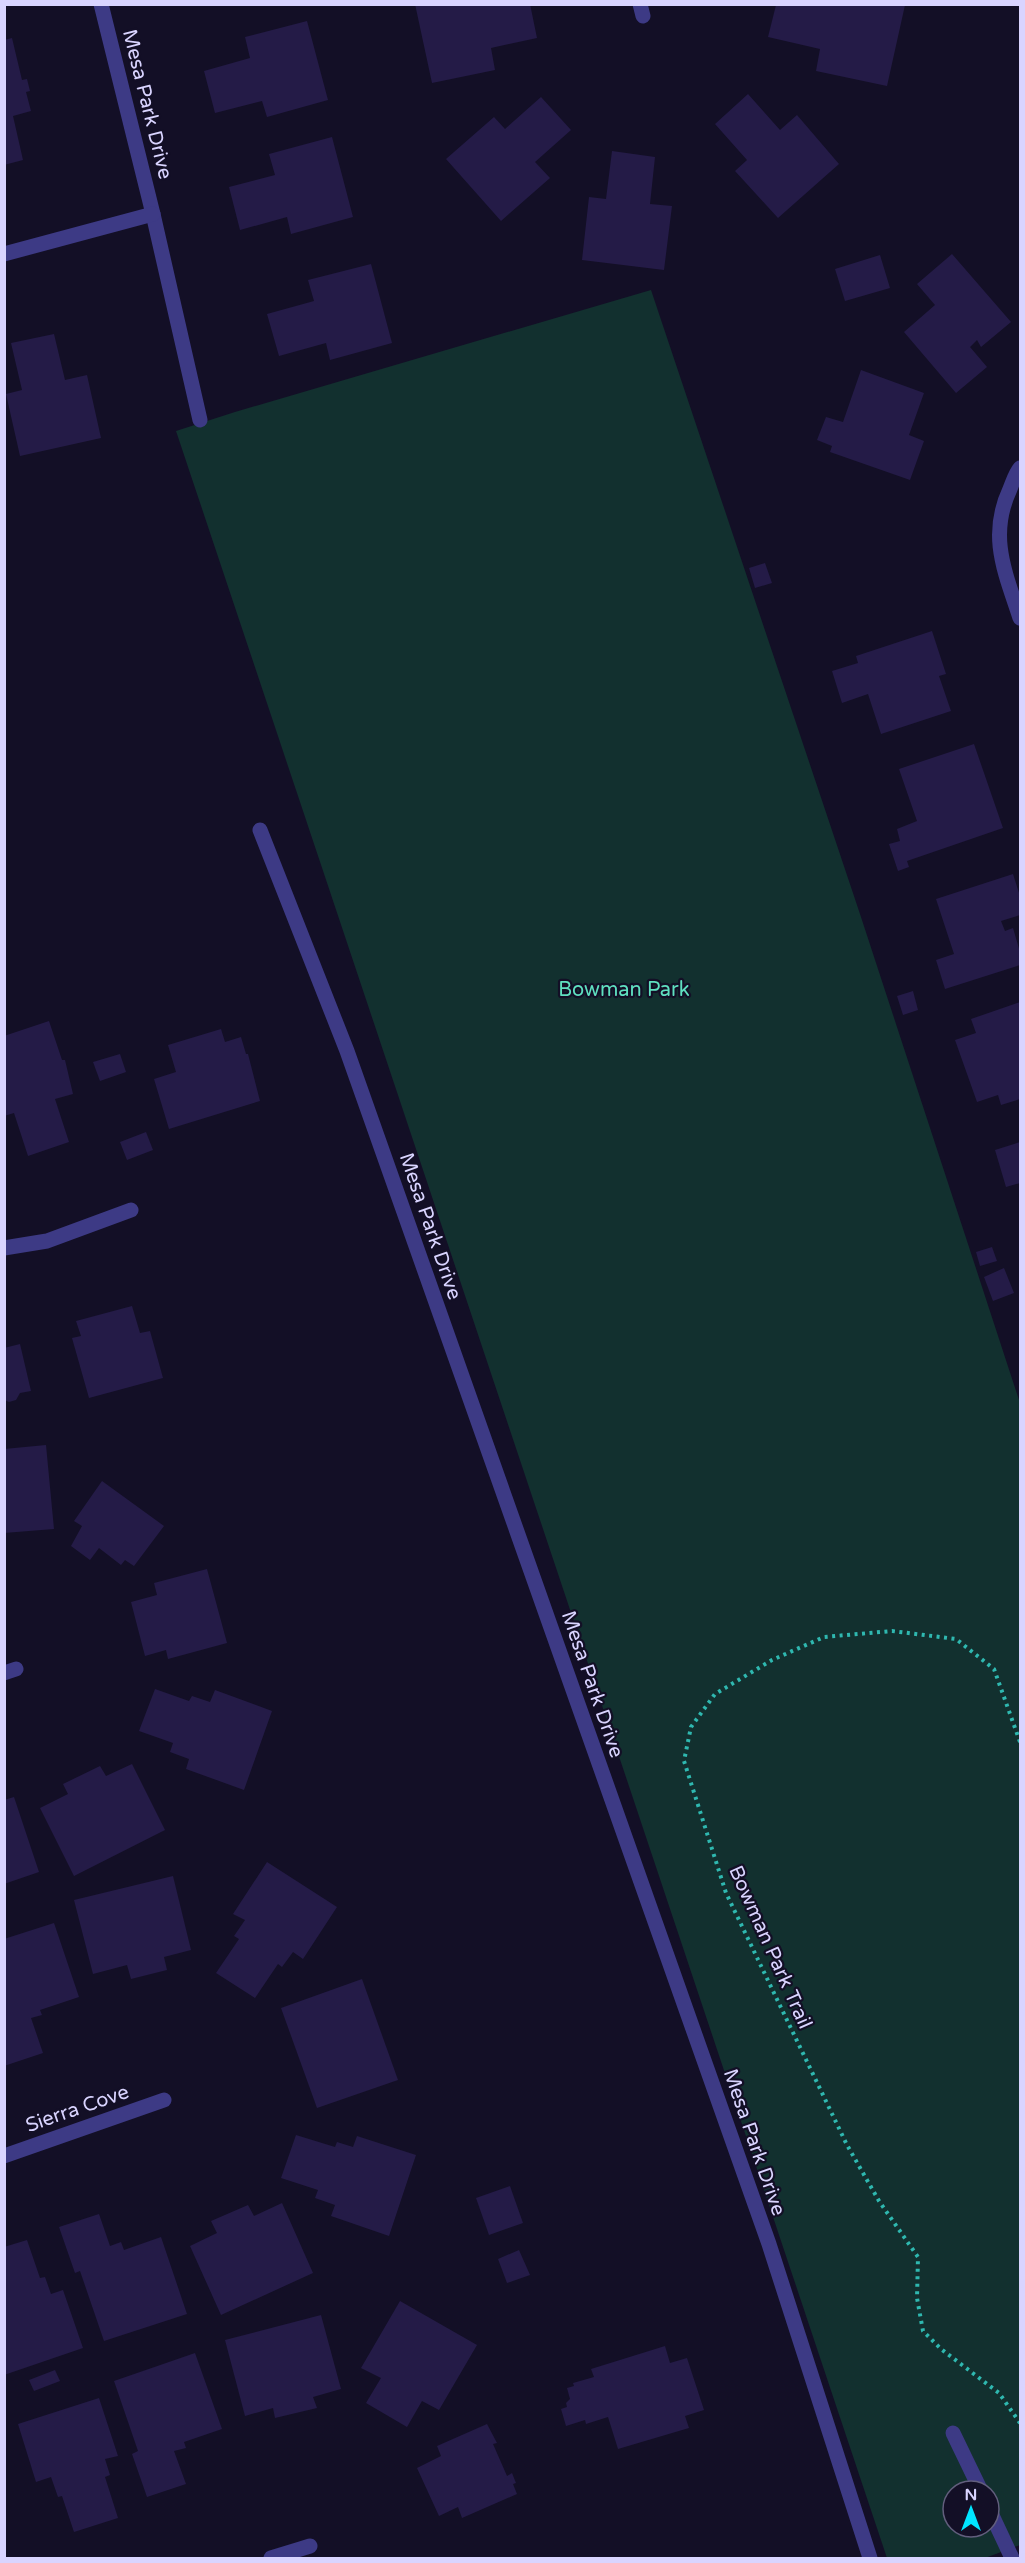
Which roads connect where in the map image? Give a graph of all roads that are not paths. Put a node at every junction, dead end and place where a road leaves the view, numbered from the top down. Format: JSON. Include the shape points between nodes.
{"nodes":[{"id":1,"x":101,"y":4,"type":"edge"},
{"id":2,"x":153,"y":214,"type":"junction"},
{"id":3,"x":4,"y":254,"type":"edge"},
{"id":4,"x":200,"y":420,"type":"dead end"},
{"id":5,"x":1020,"y":468,"type":"edge"},
{"id":6,"x":1020,"y":618,"type":"edge"},
{"id":7,"x":260,"y":830,"type":"dead end"},
{"id":8,"x":130,"y":1210,"type":"dead end"},
{"id":9,"x":4,"y":1248,"type":"edge"},
{"id":10,"x":164,"y":2100,"type":"dead end"},
{"id":11,"x":4,"y":2156,"type":"edge"},
{"id":12,"x":953,"y":2433,"type":"dead end"},
{"id":13,"x":975,"y":2479,"type":"edge"},
{"id":14,"x":1001,"y":2535,"type":"edge"},
{"id":15,"x":310,"y":2546,"type":"dead end"},
{"id":16,"x":272,"y":2559,"type":"edge"},
{"id":17,"x":870,"y":2559,"type":"edge"},
{"id":18,"x":1012,"y":2559,"type":"edge"}],
"edges":[{"from":1,"to":2,"type":"street","name":"Mesa Park Drive"},
{"from":2,"to":3,"type":"street"},
{"from":2,"to":4,"type":"street","name":"Mesa Park Drive"},
{"from":5,"to":6,"type":"street","via":[[1003,503],[998,535],[1001,561]]},
{"from":7,"to":17,"type":"street","name":"Mesa Park Drive","via":[[347,1051],[753,2199]]},
{"from":8,"to":9,"type":"street","via":[[47,1241]]},
{"from":10,"to":11,"type":"street","name":"Sierra Cove"},
{"from":12,"to":13,"type":"street"},
{"from":14,"to":18,"type":"street"},
{"from":15,"to":16,"type":"street"}]}
